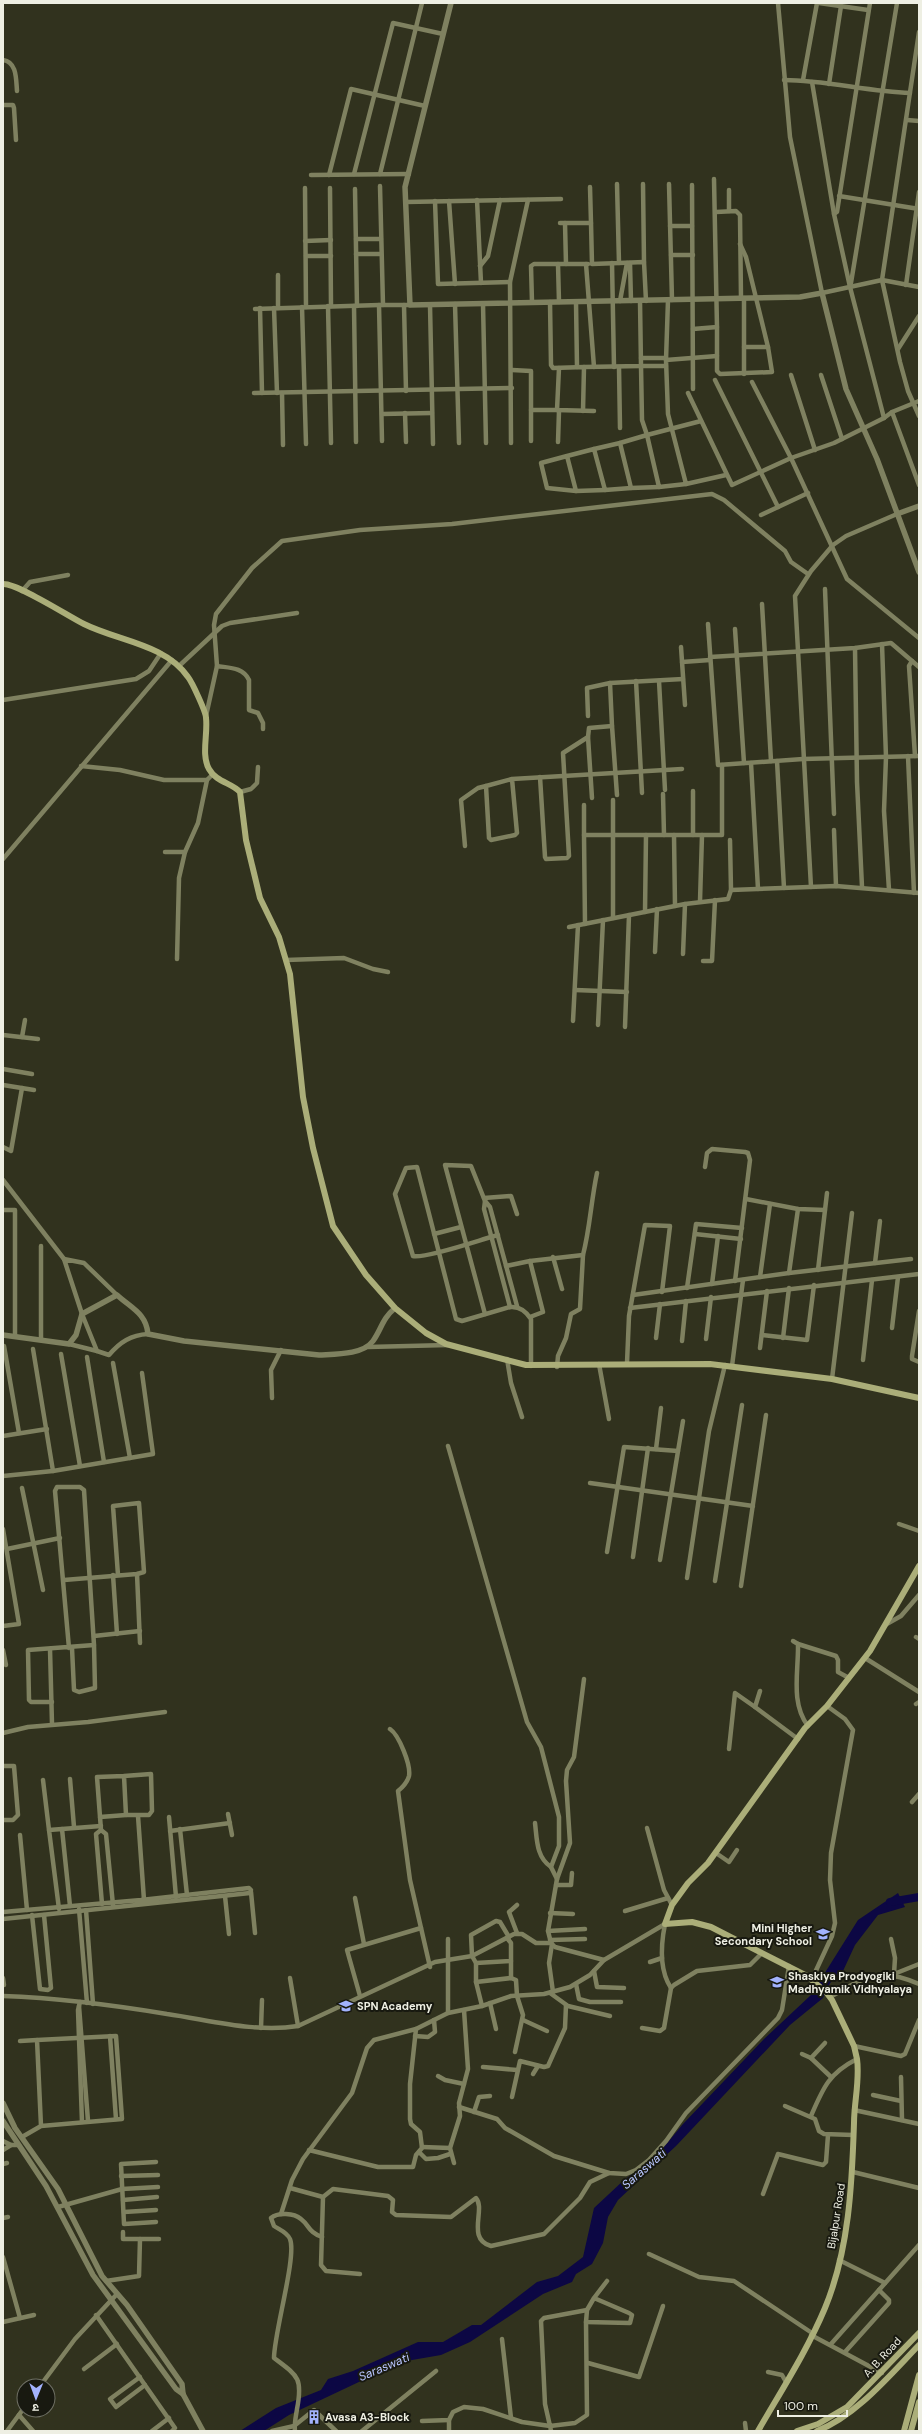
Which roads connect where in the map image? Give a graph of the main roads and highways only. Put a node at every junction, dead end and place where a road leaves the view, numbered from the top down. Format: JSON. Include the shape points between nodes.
{"nodes":[{"id":1,"x":3,"y":584,"type":"edge"},
{"id":2,"x":919,"y":1398,"type":"edge"},
{"id":3,"x":919,"y":1566,"type":"edge"},
{"id":4,"x":917,"y":2337,"type":"edge"},
{"id":5,"x":908,"y":2344,"type":"junction"},
{"id":6,"x":919,"y":2345,"type":"edge"},
{"id":7,"x":914,"y":2350,"type":"junction"},
{"id":8,"x":919,"y":2356,"type":"edge"},
{"id":9,"x":919,"y":2375,"type":"edge"},
{"id":10,"x":919,"y":2403,"type":"edge"},
{"id":11,"x":758,"y":2431,"type":"edge"},
{"id":12,"x":797,"y":2431,"type":"edge"},
{"id":13,"x":817,"y":2431,"type":"edge"},
{"id":14,"x":904,"y":2431,"type":"edge"},
{"id":15,"x":911,"y":2431,"type":"edge"}],
"edges":[{"from":1,"to":2,"type":"main road","via":[[22,591],[108,635],[163,653],[190,678],[206,716],[206,757],[210,770],[240,792],[246,840],[260,898],[275,926],[290,974],[303,1097],[333,1226],[366,1275],[395,1308],[426,1333],[448,1345],[529,1366],[627,1363],[732,1366],[832,1379]]},
{"from":3,"to":11,"type":"main road","name":"Bijalpur Road","via":[[865,1658],[798,1739],[716,1853],[688,1883],[672,1905],[665,1924],[692,1922],[711,1927],[813,1980],[828,1994],[854,2046],[857,2059],[853,2172],[848,2217],[830,2294],[812,2334]]},
{"from":4,"to":5,"type":"main road","name":"A. B. Road"},
{"from":5,"to":7,"type":"main road"},
{"from":5,"to":12,"type":"main road","name":"A. B. Road","via":[[847,2407],[818,2424]]},
{"from":6,"to":7,"type":"main road","name":"A. B. Road"},
{"from":7,"to":8,"type":"main road"},
{"from":7,"to":13,"type":"main road","name":"A. B. Road","via":[[850,2412],[832,2425]]},
{"from":9,"to":14,"type":"main road"},
{"from":10,"to":15,"type":"main road"}]}
